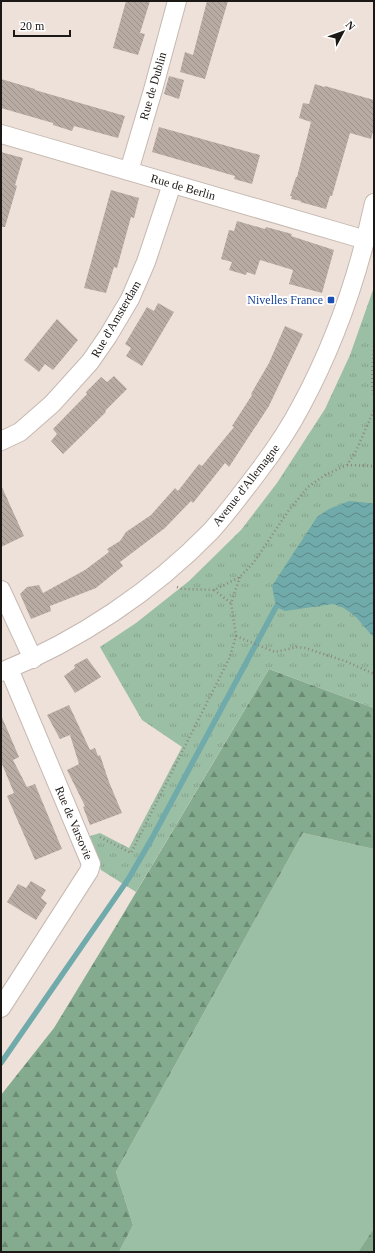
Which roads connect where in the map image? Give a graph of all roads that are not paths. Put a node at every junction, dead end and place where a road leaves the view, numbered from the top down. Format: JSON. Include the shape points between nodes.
{"nodes":[{"id":1,"x":177,"y":1,"type":"edge"},
{"id":2,"x":1,"y":134,"type":"edge"},
{"id":3,"x":129,"y":171,"type":"junction"},
{"id":4,"x":172,"y":184,"type":"junction"},
{"id":5,"x":374,"y":203,"type":"edge"},
{"id":6,"x":366,"y":240,"type":"junction"},
{"id":7,"x":1,"y":441,"type":"edge"},
{"id":8,"x":1,"y":590,"type":"edge"},
{"id":9,"x":33,"y":659,"type":"junction"},
{"id":10,"x":5,"y":670,"type":"edge"},
{"id":11,"x":1,"y":1008,"type":"edge"}],
"edges":[{"from":1,"to":3,"type":"street","name":"Rue de Dublin"},
{"from":2,"to":3,"type":"street","name":"Rue de Berlin"},
{"from":3,"to":4,"type":"street","name":"Rue de Berlin"},
{"from":4,"to":6,"type":"street","name":"Rue de Berlin"},
{"from":4,"to":7,"type":"street","name":"Rue d'Amsterdam","via":[[146,262],[130,299],[108,336],[90,362],[52,404],[20,432]]},
{"from":5,"to":6,"type":"street","name":"Avenue d'Allemagne"},
{"from":6,"to":9,"type":"street","name":"Avenue d'Allemagne","via":[[324,359],[301,407],[274,451],[243,493],[210,531],[159,579],[90,628]]},
{"from":8,"to":9,"type":"street"},
{"from":9,"to":10,"type":"street","name":"Avenue d'Allemagne"},
{"from":10,"to":11,"type":"street","name":"Rue de Varsovie","via":[[91,864],[89,871]]}]}
